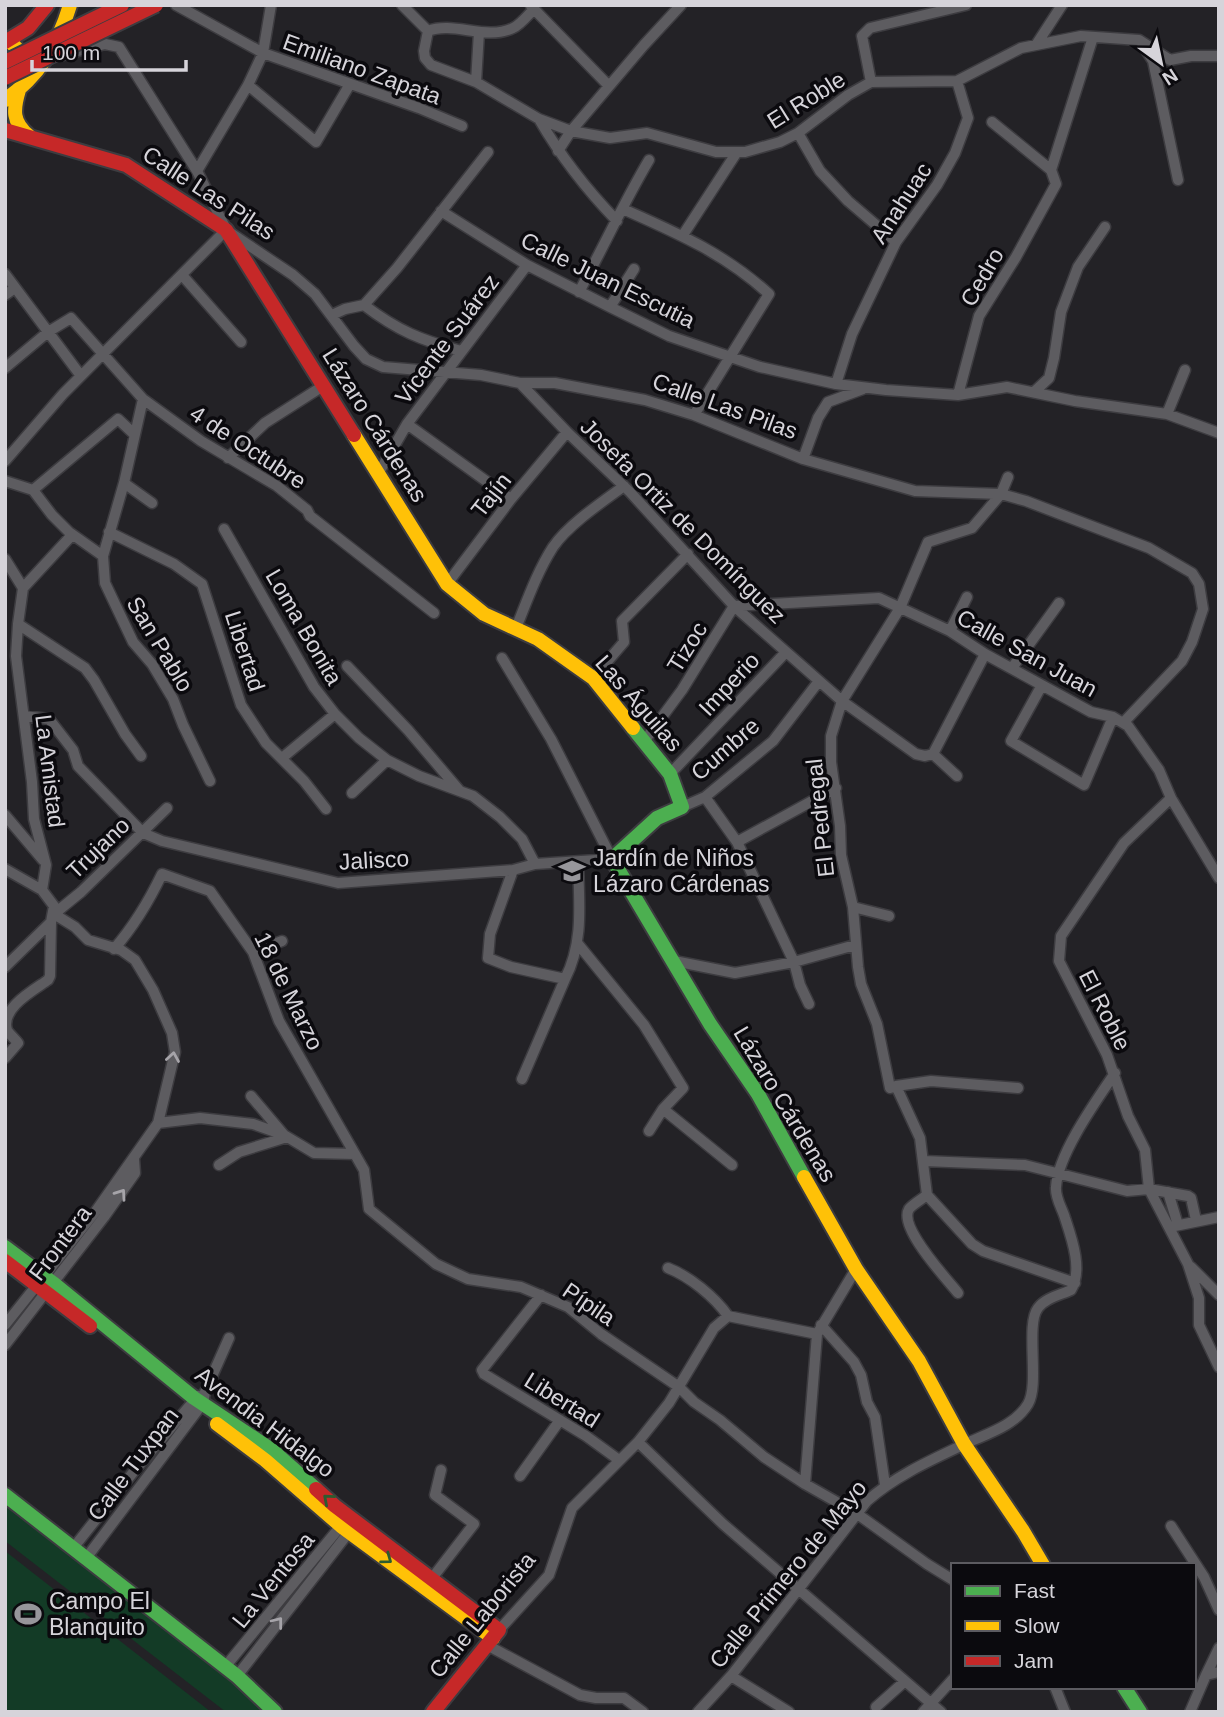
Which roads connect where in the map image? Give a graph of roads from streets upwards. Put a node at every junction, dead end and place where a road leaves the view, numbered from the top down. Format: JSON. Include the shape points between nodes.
{"nodes":[{"id":1,"x":47,"y":5,"type":"edge"},
{"id":2,"x":70,"y":5,"type":"edge"},
{"id":3,"x":122,"y":5,"type":"edge"},
{"id":4,"x":156,"y":5,"type":"edge"},
{"id":5,"x":176,"y":5,"type":"edge"},
{"id":6,"x":271,"y":5,"type":"edge"},
{"id":7,"x":402,"y":5,"type":"edge"},
{"id":8,"x":681,"y":5,"type":"edge"},
{"id":9,"x":966,"y":5,"type":"edge"},
{"id":10,"x":1062,"y":5,"type":"edge"},
{"id":11,"x":532,"y":7,"type":"edge"},
{"id":12,"x":428,"y":32,"type":"junction"},
{"id":13,"x":479,"y":32,"type":"junction"},
{"id":14,"x":1093,"y":37,"type":"junction"},
{"id":15,"x":1139,"y":40,"type":"junction"},
{"id":16,"x":7,"y":41,"type":"edge"},
{"id":17,"x":1036,"y":45,"type":"junction"},
{"id":18,"x":263,"y":53,"type":"junction"},
{"id":19,"x":51,"y":54,"type":"junction"},
{"id":20,"x":1219,"y":56,"type":"edge"},
{"id":21,"x":22,"y":60,"type":"junction"},
{"id":22,"x":5,"y":62,"type":"edge"},
{"id":23,"x":5,"y":78,"type":"edge"},
{"id":24,"x":957,"y":81,"type":"junction"},
{"id":25,"x":476,"y":82,"type":"junction"},
{"id":26,"x":871,"y":82,"type":"junction"},
{"id":27,"x":350,"y":84,"type":"junction"},
{"id":28,"x":248,"y":85,"type":"junction"},
{"id":29,"x":609,"y":86,"type":"junction"},
{"id":30,"x":19,"y":91,"type":"junction"},
{"id":31,"x":5,"y":100,"type":"edge"},
{"id":32,"x":539,"y":119,"type":"junction"},
{"id":33,"x":992,"y":122,"type":"dead end"},
{"id":34,"x":462,"y":126,"type":"dead end"},
{"id":35,"x":5,"y":130,"type":"edge"},
{"id":36,"x":572,"y":131,"type":"junction"},
{"id":37,"x":798,"y":133,"type":"junction"},
{"id":38,"x":36,"y":141,"type":"junction"},
{"id":39,"x":558,"y":151,"type":"junction"},
{"id":40,"x":488,"y":152,"type":"dead end"},
{"id":41,"x":737,"y":152,"type":"junction"},
{"id":42,"x":649,"y":160,"type":"dead end"},
{"id":43,"x":197,"y":170,"type":"junction"},
{"id":44,"x":1051,"y":170,"type":"junction"},
{"id":45,"x":1178,"y":180,"type":"dead end"},
{"id":46,"x":623,"y":209,"type":"junction"},
{"id":47,"x":441,"y":211,"type":"junction"},
{"id":48,"x":618,"y":221,"type":"junction"},
{"id":49,"x":1105,"y":227,"type":"dead end"},
{"id":50,"x":226,"y":230,"type":"junction"},
{"id":51,"x":683,"y":235,"type":"junction"},
{"id":52,"x":896,"y":242,"type":"junction"},
{"id":53,"x":527,"y":265,"type":"junction"},
{"id":54,"x":634,"y":269,"type":"dead end"},
{"id":55,"x":5,"y":274,"type":"edge"},
{"id":56,"x":183,"y":275,"type":"junction"},
{"id":57,"x":15,"y":288,"type":"junction"},
{"id":58,"x":579,"y":292,"type":"junction"},
{"id":59,"x":5,"y":295,"type":"edge"},
{"id":60,"x":364,"y":305,"type":"junction"},
{"id":61,"x":610,"y":307,"type":"junction"},
{"id":62,"x":332,"y":316,"type":"junction"},
{"id":63,"x":48,"y":332,"type":"junction"},
{"id":64,"x":241,"y":342,"type":"dead end"},
{"id":65,"x":461,"y":351,"type":"junction"},
{"id":66,"x":102,"y":354,"type":"junction"},
{"id":67,"x":731,"y":357,"type":"junction"},
{"id":68,"x":5,"y":368,"type":"edge"},
{"id":69,"x":1185,"y":370,"type":"dead end"},
{"id":70,"x":444,"y":373,"type":"junction"},
{"id":71,"x":80,"y":376,"type":"junction"},
{"id":72,"x":520,"y":383,"type":"junction"},
{"id":73,"x":836,"y":384,"type":"junction"},
{"id":74,"x":323,"y":386,"type":"junction"},
{"id":75,"x":867,"y":388,"type":"junction"},
{"id":76,"x":1034,"y":392,"type":"junction"},
{"id":77,"x":958,"y":395,"type":"junction"},
{"id":78,"x":143,"y":399,"type":"junction"},
{"id":79,"x":1167,"y":414,"type":"junction"},
{"id":80,"x":694,"y":415,"type":"junction"},
{"id":81,"x":407,"y":424,"type":"junction"},
{"id":82,"x":566,"y":432,"type":"junction"},
{"id":83,"x":1219,"y":433,"type":"edge"},
{"id":84,"x":134,"y":434,"type":"junction"},
{"id":85,"x":228,"y":458,"type":"junction"},
{"id":86,"x":803,"y":458,"type":"junction"},
{"id":87,"x":5,"y":461,"type":"edge"},
{"id":88,"x":378,"y":474,"type":"junction"},
{"id":89,"x":1008,"y":477,"type":"dead end"},
{"id":90,"x":5,"y":481,"type":"edge"},
{"id":91,"x":124,"y":483,"type":"junction"},
{"id":92,"x":624,"y":486,"type":"junction"},
{"id":93,"x":33,"y":490,"type":"junction"},
{"id":94,"x":1001,"y":494,"type":"junction"},
{"id":95,"x":511,"y":499,"type":"junction"},
{"id":96,"x":152,"y":503,"type":"dead end"},
{"id":97,"x":225,"y":529,"type":"dead end"},
{"id":98,"x":110,"y":532,"type":"junction"},
{"id":99,"x":72,"y":534,"type":"junction"},
{"id":100,"x":688,"y":554,"type":"junction"},
{"id":101,"x":103,"y":556,"type":"junction"},
{"id":102,"x":5,"y":559,"type":"edge"},
{"id":103,"x":447,"y":584,"type":"junction"},
{"id":104,"x":23,"y":588,"type":"junction"},
{"id":105,"x":967,"y":597,"type":"dead end"},
{"id":106,"x":1059,"y":603,"type":"dead end"},
{"id":107,"x":734,"y":607,"type":"junction"},
{"id":108,"x":900,"y":608,"type":"junction"},
{"id":109,"x":434,"y":613,"type":"dead end"},
{"id":110,"x":18,"y":624,"type":"junction"},
{"id":111,"x":511,"y":626,"type":"junction"},
{"id":112,"x":950,"y":631,"type":"junction"},
{"id":113,"x":786,"y":652,"type":"junction"},
{"id":114,"x":985,"y":654,"type":"junction"},
{"id":115,"x":502,"y":658,"type":"dead end"},
{"id":116,"x":347,"y":666,"type":"dead end"},
{"id":117,"x":1012,"y":668,"type":"junction"},
{"id":118,"x":593,"y":678,"type":"junction"},
{"id":119,"x":819,"y":681,"type":"junction"},
{"id":120,"x":1042,"y":685,"type":"junction"},
{"id":121,"x":842,"y":701,"type":"junction"},
{"id":122,"x":335,"y":714,"type":"junction"},
{"id":123,"x":24,"y":716,"type":"junction"},
{"id":124,"x":1113,"y":717,"type":"junction"},
{"id":125,"x":1123,"y":723,"type":"junction"},
{"id":126,"x":645,"y":740,"type":"junction"},
{"id":127,"x":933,"y":754,"type":"junction"},
{"id":128,"x":141,"y":755,"type":"dead end"},
{"id":129,"x":282,"y":758,"type":"junction"},
{"id":130,"x":387,"y":760,"type":"junction"},
{"id":131,"x":670,"y":774,"type":"junction"},
{"id":132,"x":957,"y":776,"type":"dead end"},
{"id":133,"x":210,"y":781,"type":"dead end"},
{"id":134,"x":836,"y":788,"type":"junction"},
{"id":135,"x":460,"y":790,"type":"junction"},
{"id":136,"x":352,"y":793,"type":"dead end"},
{"id":137,"x":705,"y":797,"type":"junction"},
{"id":138,"x":1171,"y":798,"type":"junction"},
{"id":139,"x":682,"y":807,"type":"junction"},
{"id":140,"x":167,"y":808,"type":"dead end"},
{"id":141,"x":326,"y":809,"type":"dead end"},
{"id":142,"x":5,"y":815,"type":"edge"},
{"id":143,"x":143,"y":833,"type":"junction"},
{"id":144,"x":737,"y":842,"type":"junction"},
{"id":145,"x":612,"y":859,"type":"junction"},
{"id":146,"x":578,"y":862,"type":"junction"},
{"id":147,"x":535,"y":864,"type":"junction"},
{"id":148,"x":46,"y":865,"type":"junction"},
{"id":149,"x":513,"y":870,"type":"junction"},
{"id":150,"x":6,"y":872,"type":"edge"},
{"id":151,"x":1218,"y":873,"type":"edge"},
{"id":152,"x":42,"y":891,"type":"junction"},
{"id":153,"x":853,"y":907,"type":"junction"},
{"id":154,"x":889,"y":916,"type":"dead end"},
{"id":155,"x":52,"y":918,"type":"junction"},
{"id":156,"x":282,"y":941,"type":"dead end"},
{"id":157,"x":578,"y":944,"type":"junction"},
{"id":158,"x":855,"y":945,"type":"junction"},
{"id":159,"x":114,"y":949,"type":"junction"},
{"id":160,"x":253,"y":952,"type":"junction"},
{"id":161,"x":674,"y":961,"type":"junction"},
{"id":162,"x":794,"y":962,"type":"junction"},
{"id":163,"x":5,"y":968,"type":"edge"},
{"id":164,"x":565,"y":979,"type":"junction"},
{"id":165,"x":809,"y":1004,"type":"dead end"},
{"id":166,"x":5,"y":1058,"type":"edge"},
{"id":167,"x":1115,"y":1073,"type":"junction"},
{"id":168,"x":522,"y":1079,"type":"dead end"},
{"id":169,"x":896,"y":1086,"type":"junction"},
{"id":170,"x":1017,"y":1088,"type":"dead end"},
{"id":171,"x":251,"y":1096,"type":"dead end"},
{"id":172,"x":663,"y":1109,"type":"junction"},
{"id":173,"x":158,"y":1124,"type":"junction"},
{"id":174,"x":649,"y":1131,"type":"dead end"},
{"id":175,"x":286,"y":1136,"type":"junction"},
{"id":176,"x":355,"y":1154,"type":"junction"},
{"id":177,"x":924,"y":1161,"type":"junction"},
{"id":178,"x":219,"y":1165,"type":"dead end"},
{"id":179,"x":732,"y":1165,"type":"dead end"},
{"id":180,"x":1059,"y":1174,"type":"junction"},
{"id":181,"x":1149,"y":1189,"type":"junction"},
{"id":182,"x":1168,"y":1192,"type":"junction"},
{"id":183,"x":927,"y":1195,"type":"junction"},
{"id":184,"x":1219,"y":1217,"type":"edge"},
{"id":185,"x":1196,"y":1220,"type":"junction"},
{"id":186,"x":1174,"y":1226,"type":"junction"},
{"id":187,"x":5,"y":1247,"type":"edge"},
{"id":188,"x":5,"y":1261,"type":"edge"},
{"id":189,"x":1188,"y":1264,"type":"junction"},
{"id":190,"x":668,"y":1268,"type":"dead end"},
{"id":191,"x":856,"y":1269,"type":"junction"},
{"id":192,"x":468,"y":1279,"type":"joint"},
{"id":193,"x":1075,"y":1283,"type":"junction"},
{"id":194,"x":45,"y":1284,"type":"junction"},
{"id":195,"x":958,"y":1293,"type":"dead end"},
{"id":196,"x":1219,"y":1295,"type":"edge"},
{"id":197,"x":541,"y":1296,"type":"junction"},
{"id":198,"x":728,"y":1316,"type":"junction"},
{"id":199,"x":5,"y":1325,"type":"edge"},
{"id":200,"x":819,"y":1330,"type":"junction"},
{"id":201,"x":229,"y":1338,"type":"dead end"},
{"id":202,"x":5,"y":1345,"type":"edge"},
{"id":203,"x":1219,"y":1367,"type":"edge"},
{"id":204,"x":678,"y":1387,"type":"junction"},
{"id":205,"x":198,"y":1401,"type":"junction"},
{"id":206,"x":560,"y":1420,"type":"junction"},
{"id":207,"x":638,"y":1442,"type":"junction"},
{"id":208,"x":964,"y":1444,"type":"junction"},
{"id":209,"x":619,"y":1460,"type":"junction"},
{"id":210,"x":441,"y":1470,"type":"dead end"},
{"id":211,"x":520,"y":1476,"type":"dead end"},
{"id":212,"x":805,"y":1484,"type":"junction"},
{"id":213,"x":885,"y":1485,"type":"junction"},
{"id":214,"x":5,"y":1495,"type":"edge"},
{"id":215,"x":856,"y":1513,"type":"junction"},
{"id":216,"x":349,"y":1524,"type":"junction"},
{"id":217,"x":1171,"y":1526,"type":"dead end"},
{"id":218,"x":74,"y":1547,"type":"junction"},
{"id":219,"x":87,"y":1557,"type":"junction"},
{"id":220,"x":1042,"y":1563,"type":"edge"},
{"id":221,"x":1196,"y":1563,"type":"edge"},
{"id":222,"x":1196,"y":1564,"type":"edge"},
{"id":223,"x":433,"y":1577,"type":"junction"},
{"id":224,"x":951,"y":1579,"type":"edge"},
{"id":225,"x":799,"y":1588,"type":"junction"},
{"id":226,"x":1219,"y":1610,"type":"edge"},
{"id":227,"x":493,"y":1637,"type":"junction"},
{"id":228,"x":1219,"y":1648,"type":"edge"},
{"id":229,"x":231,"y":1671,"type":"junction"},
{"id":230,"x":1219,"y":1672,"type":"edge"},
{"id":231,"x":1206,"y":1675,"type":"junction"},
{"id":232,"x":731,"y":1676,"type":"junction"},
{"id":233,"x":951,"y":1681,"type":"edge"},
{"id":234,"x":904,"y":1682,"type":"junction"},
{"id":235,"x":1056,"y":1689,"type":"edge"},
{"id":236,"x":1128,"y":1690,"type":"edge"},
{"id":237,"x":876,"y":1707,"type":"dead end"},
{"id":238,"x":926,"y":1707,"type":"edge"},
{"id":239,"x":275,"y":1712,"type":"edge"},
{"id":240,"x":433,"y":1712,"type":"edge"},
{"id":241,"x":643,"y":1712,"type":"edge"},
{"id":242,"x":698,"y":1712,"type":"edge"},
{"id":243,"x":789,"y":1712,"type":"edge"},
{"id":244,"x":941,"y":1712,"type":"edge"},
{"id":245,"x":1065,"y":1712,"type":"edge"},
{"id":246,"x":1140,"y":1712,"type":"edge"},
{"id":247,"x":1190,"y":1712,"type":"edge"}],
"edges":[{"from":1,"to":16,"type":"street","via":[[36,20]]},
{"from":2,"to":19,"type":"street","bridge":true,"via":[[64,31]]},
{"from":3,"to":22,"type":"street","bridge":true},
{"from":4,"to":23,"type":"street","bridge":true},
{"from":5,"to":18,"type":"street","name":"Emiliano Zapata"},
{"from":6,"to":18,"type":"street"},
{"from":7,"to":12,"type":"street"},
{"from":8,"to":29,"type":"street"},
{"from":9,"to":26,"type":"street","via":[[870,28],[862,36]]},
{"from":10,"to":17,"type":"street"},
{"from":11,"to":13,"type":"street","via":[[513,28]]},
{"from":11,"to":29,"type":"street"},
{"from":12,"to":13,"type":"street","via":[[436,28]]},
{"from":12,"to":25,"type":"street","name":"El Roble","via":[[424,51],[431,65]]},
{"from":13,"to":25,"type":"street"},
{"from":14,"to":15,"type":"street","name":"El Roble"},
{"from":14,"to":17,"type":"street","name":"El Roble"},
{"from":14,"to":44,"type":"street"},
{"from":15,"to":20,"type":"street","via":[[1170,60]]},
{"from":15,"to":45,"type":"street","via":[[1153,61]]},
{"from":16,"to":21,"type":"street"},
{"from":17,"to":24,"type":"street","name":"El Roble"},
{"from":18,"to":27,"type":"street","name":"Emiliano Zapata"},
{"from":18,"to":28,"type":"street"},
{"from":19,"to":21,"type":"street"},
{"from":19,"to":30,"type":"street"},
{"from":19,"to":43,"type":"street","via":[[105,44],[118,47]]},
{"from":21,"to":30,"type":"street"},
{"from":24,"to":26,"type":"street","name":"El Roble"},
{"from":24,"to":52,"type":"street","name":"Anahuac","via":[[968,118],[955,153]]},
{"from":25,"to":32,"type":"street","name":"El Roble"},
{"from":26,"to":37,"type":"street","name":"El Roble"},
{"from":27,"to":28,"type":"street","via":[[316,142]]},
{"from":27,"to":34,"type":"street","name":"Emiliano Zapata"},
{"from":28,"to":43,"type":"street"},
{"from":29,"to":36,"type":"street"},
{"from":30,"to":31,"type":"street"},
{"from":30,"to":38,"type":"street","via":[[12,108],[16,124]]},
{"from":32,"to":36,"type":"street","name":"El Roble"},
{"from":32,"to":39,"type":"street"},
{"from":33,"to":44,"type":"street"},
{"from":35,"to":38,"type":"street","name":"Calle Las Pilas"},
{"from":36,"to":39,"type":"street"},
{"from":36,"to":41,"type":"street","name":"El Roble","via":[[610,138],[647,133],[716,152]]},
{"from":37,"to":41,"type":"street","name":"El Roble"},
{"from":37,"to":52,"type":"street","via":[[820,171]]},
{"from":38,"to":50,"type":"street","name":"Calle Las Pilas","via":[[126,166]]},
{"from":39,"to":48,"type":"street"},
{"from":40,"to":47,"type":"street"},
{"from":41,"to":51,"type":"street"},
{"from":42,"to":46,"type":"street"},
{"from":43,"to":50,"type":"street"},
{"from":44,"to":77,"type":"street","name":"Cedro","via":[[1056,184],[979,316]]},
{"from":46,"to":48,"type":"street"},
{"from":46,"to":51,"type":"street"},
{"from":47,"to":53,"type":"street","name":"Calle Juan Escutia"},
{"from":47,"to":60,"type":"street"},
{"from":48,"to":58,"type":"street"},
{"from":49,"to":76,"type":"street","via":[[1078,268],[1061,312],[1049,378]]},
{"from":50,"to":56,"type":"street"},
{"from":50,"to":62,"type":"street","name":"Calle Las Pilas","via":[[293,275]]},
{"from":50,"to":74,"type":"street","name":"Lázaro Cárdenas"},
{"from":51,"to":67,"type":"street","via":[[732,262],[769,294]]},
{"from":52,"to":73,"type":"street","name":"Anahuac","via":[[852,334]]},
{"from":53,"to":58,"type":"street","name":"Calle Juan Escutia"},
{"from":53,"to":65,"type":"street","name":"Vicente Suárez"},
{"from":54,"to":61,"type":"street"},
{"from":55,"to":57,"type":"street"},
{"from":56,"to":64,"type":"street"},
{"from":56,"to":66,"type":"street"},
{"from":57,"to":59,"type":"street"},
{"from":57,"to":63,"type":"street"},
{"from":58,"to":61,"type":"street","name":"Calle Juan Escutia"},
{"from":60,"to":62,"type":"street"},
{"from":60,"to":65,"type":"street","via":[[410,335]]},
{"from":61,"to":67,"type":"street","name":"Calle Juan Escutia","via":[[669,336]]},
{"from":62,"to":70,"type":"street","name":"Calle Las Pilas","via":[[366,359],[383,367]]},
{"from":63,"to":66,"type":"street","name":"4 de Octubre","via":[[71,318]]},
{"from":63,"to":68,"type":"street"},
{"from":63,"to":71,"type":"street"},
{"from":65,"to":70,"type":"street","name":"Vicente Suárez"},
{"from":66,"to":71,"type":"street"},
{"from":66,"to":78,"type":"street","name":"4 de Octubre"},
{"from":67,"to":73,"type":"street","name":"Calle Juan Escutia"},
{"from":67,"to":80,"type":"street"},
{"from":69,"to":79,"type":"street"},
{"from":70,"to":72,"type":"street","name":"Calle Las Pilas"},
{"from":70,"to":81,"type":"street","name":"Vicente Suárez"},
{"from":71,"to":87,"type":"street"},
{"from":72,"to":80,"type":"street","name":"Calle Las Pilas","via":[[555,383],[645,400]]},
{"from":72,"to":82,"type":"street","name":"Josefa Ortiz de Domínguez"},
{"from":73,"to":75,"type":"street","name":"Calle Juan Escutia"},
{"from":74,"to":85,"type":"street","via":[[265,424]]},
{"from":74,"to":88,"type":"street","name":"Lázaro Cárdenas"},
{"from":75,"to":77,"type":"street","name":"Calle Juan Escutia"},
{"from":75,"to":86,"type":"street","via":[[828,401]]},
{"from":76,"to":77,"type":"street","name":"Calle Juan Escutia","via":[[1007,387]]},
{"from":76,"to":79,"type":"street","name":"Calle Juan Escutia"},
{"from":78,"to":84,"type":"street","name":"San Pablo"},
{"from":78,"to":85,"type":"street","name":"4 de Octubre"},
{"from":79,"to":83,"type":"street","name":"Calle Juan Escutia"},
{"from":80,"to":86,"type":"street","name":"Calle Las Pilas"},
{"from":81,"to":88,"type":"street","name":"Vicente Suárez"},
{"from":81,"to":95,"type":"street"},
{"from":82,"to":92,"type":"street","name":"Josefa Ortiz de Domínguez"},
{"from":82,"to":95,"type":"street","name":"Tajín"},
{"from":84,"to":91,"type":"street","name":"San Pablo"},
{"from":84,"to":93,"type":"street","via":[[118,419]]},
{"from":85,"to":109,"type":"street","name":"4 de Octubre","via":[[277,486]]},
{"from":86,"to":94,"type":"street","name":"Calle Las Pilas","via":[[915,491]]},
{"from":88,"to":103,"type":"street","name":"Lázaro Cárdenas"},
{"from":89,"to":94,"type":"street","name":"El Pedregal"},
{"from":90,"to":93,"type":"street"},
{"from":91,"to":96,"type":"street"},
{"from":91,"to":98,"type":"street","name":"San Pablo"},
{"from":92,"to":100,"type":"street","name":"Josefa Ortiz de Domínguez"},
{"from":92,"to":111,"type":"street","via":[[554,545]]},
{"from":93,"to":99,"type":"street"},
{"from":94,"to":108,"type":"street","name":"El Pedregal","via":[[972,528],[928,542]]},
{"from":94,"to":125,"type":"street","name":"Calle Las Pilas","via":[[1149,548],[1192,573],[1199,584],[1203,609],[1182,661]]},
{"from":95,"to":103,"type":"street","name":"Tajín"},
{"from":97,"to":122,"type":"street","name":"Loma Bonita","via":[[314,687]]},
{"from":98,"to":101,"type":"street","name":"San Pablo"},
{"from":98,"to":129,"type":"street","name":"Libertad","via":[[174,564],[202,584],[242,705],[266,743]]},
{"from":99,"to":101,"type":"street"},
{"from":99,"to":104,"type":"street"},
{"from":100,"to":107,"type":"street","name":"Josefa Ortiz de Domínguez"},
{"from":100,"to":118,"type":"street","via":[[622,621],[624,642]]},
{"from":101,"to":133,"type":"street","name":"San Pablo","via":[[105,583],[114,606],[173,699]]},
{"from":102,"to":104,"type":"street"},
{"from":103,"to":111,"type":"street","name":"Lázaro Cárdenas","via":[[484,614]]},
{"from":104,"to":110,"type":"street","name":"La Amistad"},
{"from":105,"to":112,"type":"street"},
{"from":106,"to":117,"type":"street"},
{"from":107,"to":108,"type":"street","name":"Calle San Juan","via":[[878,598]]},
{"from":107,"to":113,"type":"street","name":"Josefa Ortiz de Domínguez"},
{"from":107,"to":126,"type":"street","name":"Tizoc"},
{"from":108,"to":112,"type":"street","name":"Calle San Juan"},
{"from":108,"to":121,"type":"street","name":"El Pedregal"},
{"from":110,"to":123,"type":"street","name":"La Amistad","via":[[16,656]]},
{"from":110,"to":128,"type":"street","via":[[85,668]]},
{"from":111,"to":118,"type":"street","name":"Las Águilas"},
{"from":112,"to":114,"type":"street","name":"Calle San Juan"},
{"from":113,"to":119,"type":"street","name":"Josefa Ortiz de Domínguez"},
{"from":113,"to":131,"type":"street","name":"Imperio"},
{"from":114,"to":117,"type":"street","name":"Calle San Juan"},
{"from":114,"to":127,"type":"street"},
{"from":115,"to":145,"type":"street","name":"Lázaro Cárdenas","via":[[551,739]]},
{"from":116,"to":135,"type":"street"},
{"from":117,"to":120,"type":"street","name":"Calle San Juan"},
{"from":118,"to":126,"type":"street","name":"Las Águilas"},
{"from":119,"to":121,"type":"street","name":"Josefa Ortiz de Domínguez"},
{"from":119,"to":137,"type":"street","name":"Cumbre","via":[[773,741]]},
{"from":120,"to":124,"type":"street","name":"Calle San Juan","via":[[1091,712]]},
{"from":120,"to":124,"type":"street","via":[[1011,741],[1084,785]]},
{"from":121,"to":127,"type":"street","name":"Josefa Ortiz de Domínguez","via":[[916,754]]},
{"from":121,"to":134,"type":"street","name":"El Pedregal","via":[[831,736]]},
{"from":122,"to":129,"type":"street"},
{"from":122,"to":130,"type":"street","name":"Loma Bonita"},
{"from":123,"to":143,"type":"street","via":[[49,719],[73,750],[78,766]]},
{"from":123,"to":148,"type":"street","name":"La Amistad","via":[[34,818]]},
{"from":124,"to":125,"type":"street","name":"Calle San Juan"},
{"from":125,"to":138,"type":"street","name":"Calle San Juan","via":[[1159,770]]},
{"from":126,"to":131,"type":"street","name":"Las Águilas"},
{"from":127,"to":132,"type":"street","name":"Josefa Ortiz de Domínguez"},
{"from":129,"to":141,"type":"street","name":"Libertad"},
{"from":130,"to":135,"type":"street","name":"Loma Bonita"},
{"from":130,"to":136,"type":"street"},
{"from":131,"to":139,"type":"street","name":"Las Águilas"},
{"from":134,"to":144,"type":"street"},
{"from":134,"to":153,"type":"street","name":"El Pedregal","via":[[841,855]]},
{"from":135,"to":147,"type":"street","via":[[510,826]]},
{"from":137,"to":139,"type":"street","name":"Cumbre"},
{"from":137,"to":144,"type":"street"},
{"from":138,"to":151,"type":"street","name":"Calle San Juan"},
{"from":138,"to":167,"type":"street","name":"El Roble","via":[[1124,843],[1061,936],[1059,961]]},
{"from":139,"to":145,"type":"street","name":"Cumbre","via":[[657,818]]},
{"from":140,"to":143,"type":"street","name":"Trujano"},
{"from":142,"to":148,"type":"street"},
{"from":143,"to":149,"type":"street","name":"Jalisco","via":[[191,849],[338,883]]},
{"from":143,"to":155,"type":"street","name":"Trujano"},
{"from":144,"to":162,"type":"street"},
{"from":145,"to":146,"type":"street","name":"Jalisco"},
{"from":145,"to":161,"type":"street","name":"Lázaro Cárdenas"},
{"from":146,"to":147,"type":"street","name":"Jalisco"},
{"from":146,"to":157,"type":"street"},
{"from":147,"to":149,"type":"street","name":"Jalisco"},
{"from":148,"to":152,"type":"street"},
{"from":149,"to":164,"type":"street","via":[[490,934],[488,958]]},
{"from":150,"to":152,"type":"street"},
{"from":152,"to":155,"type":"street","via":[[54,906]]},
{"from":153,"to":154,"type":"street"},
{"from":153,"to":158,"type":"street","name":"El Pedregal"},
{"from":155,"to":159,"type":"street","name":"Frontera","via":[[75,927],[88,940]]},
{"from":155,"to":163,"type":"street","name":"Trujano"},
{"from":155,"to":166,"type":"street","via":[[50,976],[9,1010],[7,1030],[18,1043]]},
{"from":156,"to":160,"type":"street"},
{"from":157,"to":164,"type":"street"},
{"from":157,"to":172,"type":"street","via":[[644,1026],[682,1088]]},
{"from":158,"to":162,"type":"street"},
{"from":158,"to":169,"type":"street","name":"El Pedregal","via":[[890,1088]]},
{"from":159,"to":160,"type":"street","name":"18 de Marzo","via":[[149,902],[162,874],[210,891]]},
{"from":173,"to":159,"type":"street","name":"Frontera","one_way":true,"via":[[175,1052],[173,1037],[135,960]]},
{"from":160,"to":176,"type":"street","name":"18 de Marzo","via":[[279,1021]]},
{"from":161,"to":162,"type":"street","via":[[735,973]]},
{"from":161,"to":191,"type":"street","name":"Lázaro Cárdenas","via":[[758,1094]]},
{"from":162,"to":165,"type":"street"},
{"from":164,"to":168,"type":"street"},
{"from":167,"to":180,"type":"street","via":[[1089,1112]]},
{"from":167,"to":181,"type":"street","name":"El Roble","via":[[1145,1150]]},
{"from":169,"to":170,"type":"street","via":[[931,1081]]},
{"from":169,"to":177,"type":"street","name":"El Pedregal","via":[[920,1138]]},
{"from":171,"to":175,"type":"street"},
{"from":172,"to":174,"type":"street"},
{"from":172,"to":179,"type":"street"},
{"from":173,"to":175,"type":"street","via":[[200,1118],[253,1124]]},
{"from":173,"to":194,"type":"street","name":"Frontera","via":[[134,1159],[135,1173]]},
{"from":175,"to":176,"type":"street","via":[[314,1153]]},
{"from":175,"to":178,"type":"street","via":[[239,1152]]},
{"from":176,"to":192,"type":"street","name":"18 de Marzo","via":[[366,1178],[369,1209],[436,1264]]},
{"from":177,"to":180,"type":"street","via":[[1012,1164]]},
{"from":177,"to":183,"type":"street","name":"El Pedregal"},
{"from":180,"to":181,"type":"street","via":[[1127,1191]]},
{"from":180,"to":193,"type":"street","via":[[1056,1194],[1073,1248]]},
{"from":181,"to":182,"type":"street"},
{"from":181,"to":186,"type":"street","via":[[1156,1206]]},
{"from":182,"to":185,"type":"street","via":[[1191,1198]]},
{"from":182,"to":186,"type":"street"},
{"from":183,"to":193,"type":"street","via":[[983,1251]]},
{"from":183,"to":195,"type":"street","via":[[909,1209],[907,1219],[915,1239]]},
{"from":184,"to":185,"type":"street"},
{"from":185,"to":186,"type":"street"},
{"from":186,"to":189,"type":"street"},
{"from":187,"to":194,"type":"street","name":"Avendia Hidalgo"},
{"from":188,"to":194,"type":"street","name":"Avendia Hidalgo"},
{"from":189,"to":196,"type":"street"},
{"from":189,"to":203,"type":"street","via":[[1199,1298],[1199,1325]]},
{"from":190,"to":198,"type":"street"},
{"from":191,"to":200,"type":"street"},
{"from":191,"to":208,"type":"street","name":"Lázaro Cárdenas","via":[[919,1361]]},
{"from":192,"to":197,"type":"street","name":"Pípila","via":[[521,1287]]},
{"from":193,"to":208,"type":"street","name":"Calle Primero de Mayo","via":[[1071,1290],[1045,1301],[1035,1314],[1029,1403],[994,1432]]},
{"from":194,"to":199,"type":"street","name":"Frontera"},
{"from":194,"to":202,"type":"street","name":"Frontera"},
{"from":194,"to":205,"type":"street","name":"Avendia Hidalgo"},
{"from":197,"to":204,"type":"street","name":"Pípila","via":[[568,1307]]},
{"from":197,"to":206,"type":"street","name":"Libertad","via":[[482,1370]]},
{"from":198,"to":200,"type":"street"},
{"from":198,"to":204,"type":"street","name":"Calle Laborista","via":[[715,1328]]},
{"from":200,"to":212,"type":"street"},
{"from":200,"to":213,"type":"street","via":[[854,1362],[861,1375],[875,1417]]},
{"from":201,"to":205,"type":"street","name":"Calle Tuxpan"},
{"from":204,"to":207,"type":"street","name":"Calle Laborista"},
{"from":204,"to":212,"type":"street","name":"Pípila"},
{"from":205,"to":216,"type":"street","name":"Avendia Hidalgo"},
{"from":205,"to":218,"type":"street","name":"Calle Tuxpan"},
{"from":205,"to":219,"type":"street","name":"Calle Tuxpan"},
{"from":206,"to":209,"type":"street","name":"Libertad"},
{"from":206,"to":211,"type":"street"},
{"from":207,"to":209,"type":"street","name":"Calle Laborista"},
{"from":207,"to":225,"type":"street","via":[[713,1515]]},
{"from":208,"to":213,"type":"street","name":"Calle Primero de Mayo"},
{"from":208,"to":220,"type":"street","name":"Lázaro Cárdenas"},
{"from":209,"to":227,"type":"street","name":"Calle Laborista","via":[[572,1508],[550,1575]]},
{"from":210,"to":223,"type":"street","via":[[435,1495],[474,1524]]},
{"from":212,"to":215,"type":"street","name":"Pípila"},
{"from":213,"to":215,"type":"street","name":"Calle Primero de Mayo"},
{"from":214,"to":218,"type":"street"},
{"from":215,"to":224,"type":"street","name":"Pípila"},
{"from":215,"to":225,"type":"street","name":"Calle Primero de Mayo"},
{"from":216,"to":223,"type":"street","name":"Avendia Hidalgo"},
{"from":216,"to":227,"type":"street","name":"Avendia Hidalgo","one_way":true},
{"from":216,"to":229,"type":"street","name":"La Ventosa"},
{"from":217,"to":221,"type":"street"},
{"from":218,"to":219,"type":"street"},
{"from":219,"to":229,"type":"street"},
{"from":222,"to":226,"type":"street"},
{"from":223,"to":227,"type":"street","name":"Avendia Hidalgo"},
{"from":225,"to":232,"type":"street","name":"Calle Primero de Mayo"},
{"from":225,"to":234,"type":"street"},
{"from":227,"to":240,"type":"street","name":"Calle Laborista"},
{"from":227,"to":241,"type":"street","via":[[580,1695],[624,1698]]},
{"from":228,"to":231,"type":"street"},
{"from":229,"to":239,"type":"street"},
{"from":230,"to":231,"type":"street"},
{"from":231,"to":247,"type":"street"},
{"from":232,"to":242,"type":"street","name":"Calle Primero de Mayo"},
{"from":232,"to":243,"type":"street"},
{"from":233,"to":238,"type":"street"},
{"from":234,"to":237,"type":"street"},
{"from":234,"to":238,"type":"street"},
{"from":235,"to":245,"type":"street"},
{"from":236,"to":246,"type":"street"},
{"from":238,"to":244,"type":"street"}]}
